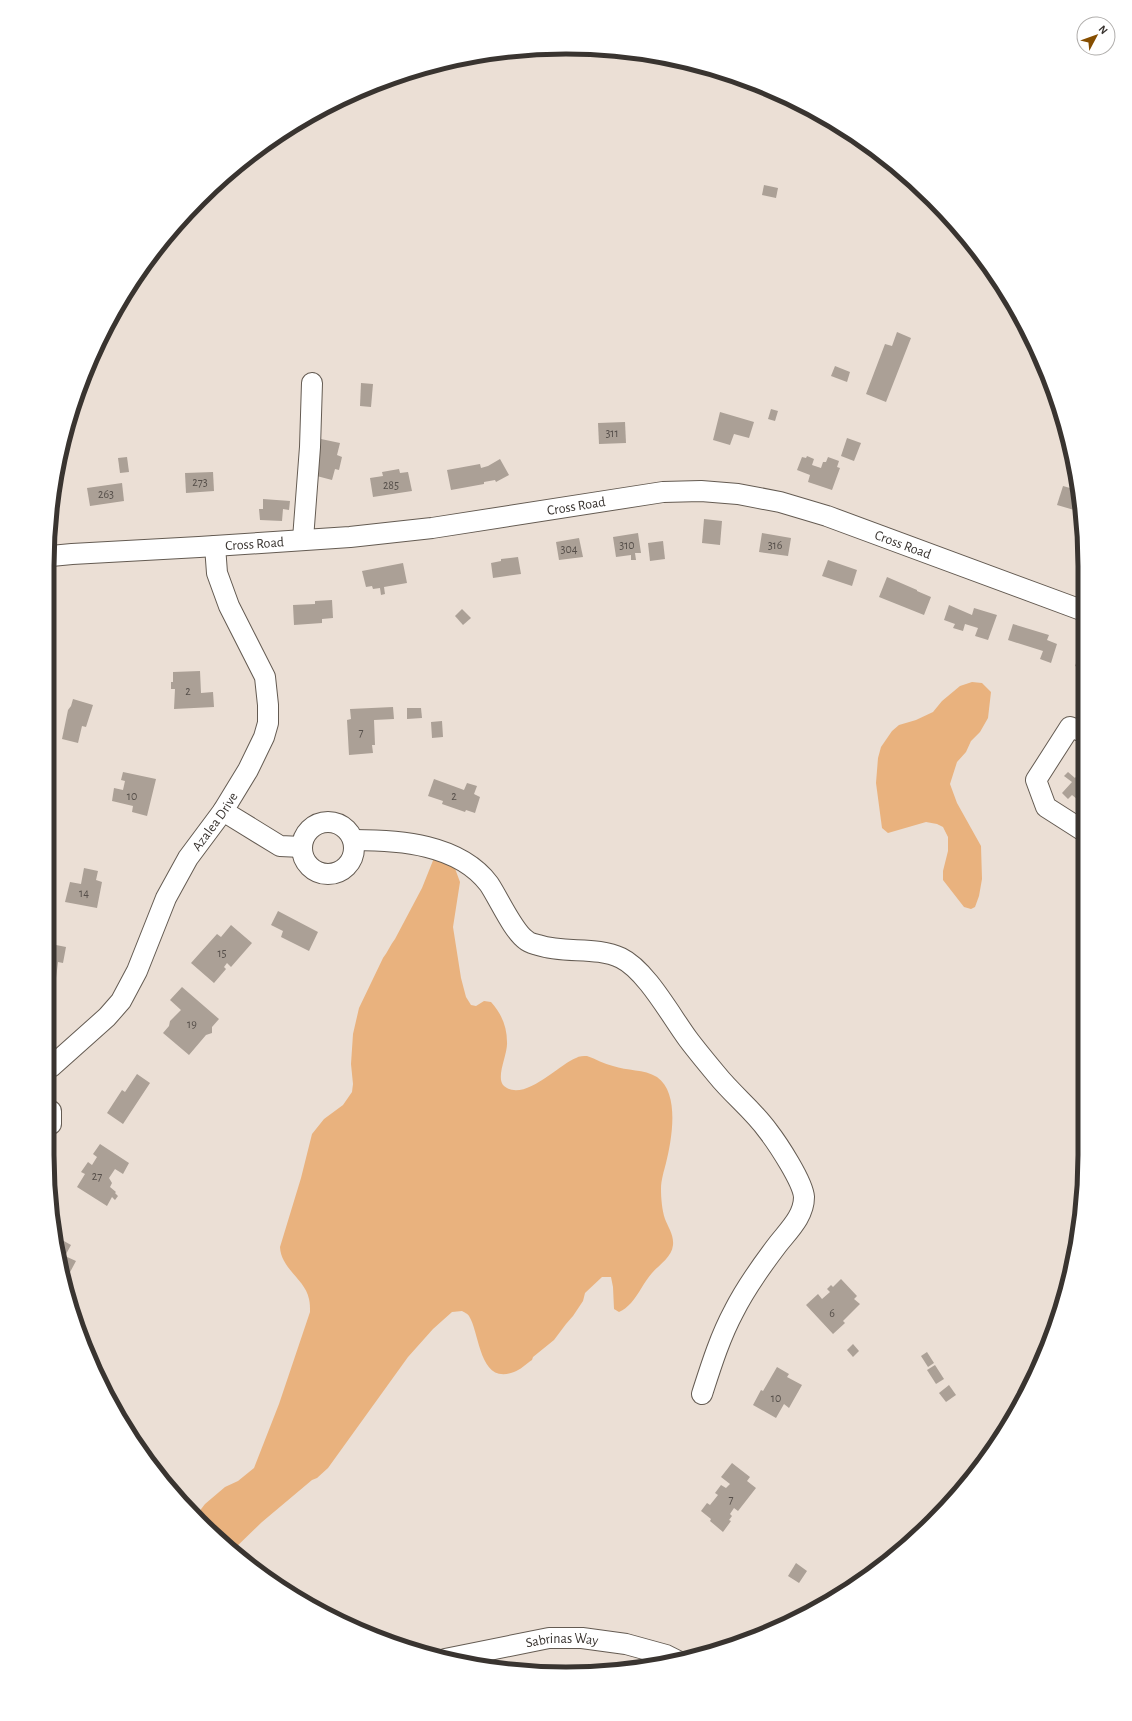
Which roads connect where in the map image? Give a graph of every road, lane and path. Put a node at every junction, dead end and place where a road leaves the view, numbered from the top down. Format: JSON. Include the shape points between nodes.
{"nodes":[{"id":1,"x":312,"y":383,"type":"dead end"},
{"id":2,"x":303,"y":539,"type":"junction"},
{"id":3,"x":215,"y":546,"type":"junction"},
{"id":4,"x":54,"y":556,"type":"edge"},
{"id":5,"x":1078,"y":609,"type":"edge"},
{"id":6,"x":1078,"y":730,"type":"edge"},
{"id":7,"x":223,"y":810,"type":"junction"},
{"id":8,"x":1078,"y":827,"type":"edge"},
{"id":9,"x":354,"y":840,"type":"junction"},
{"id":10,"x":302,"y":847,"type":"junction"},
{"id":11,"x":54,"y":1065,"type":"edge"},
{"id":12,"x":702,"y":1394,"type":"dead end"},
{"id":13,"x":458,"y":1655,"type":"edge"},
{"id":14,"x":669,"y":1656,"type":"edge"}],
"edges":[{"from":1,"to":2,"type":"street"},
{"from":2,"to":3,"type":"street","name":"Cross Road"},
{"from":2,"to":5,"type":"street","name":"Cross Road","via":[[350,537],[432,528],[663,492],[701,491],[738,494],[780,502],[826,516]]},
{"from":3,"to":4,"type":"street","name":"Cross Road"},
{"from":3,"to":7,"type":"street","name":"Azalea Drive","via":[[217,573],[229,606],[264,677],[268,704],[268,723],[264,737],[248,770]]},
{"from":6,"to":8,"type":"street","via":[[1070,728],[1036,780],[1046,807]]},
{"from":7,"to":10,"type":"street","via":[[280,846]]},
{"from":7,"to":11,"type":"street","name":"Azalea Drive","via":[[188,858],[166,898],[137,971],[121,1001]]},
{"from":9,"to":10,"type":"street","via":[[350,832],[336,822],[320,822],[307,832]]},
{"from":9,"to":10,"type":"street","via":[[353,858],[348,866],[332,874],[323,874],[311,868],[303,856]]},
{"from":9,"to":12,"type":"street","via":[[388,840],[460,858],[488,884],[526,941],[548,948],[606,952],[623,959],[657,993],[718,1077],[755,1113],[792,1168],[804,1195],[802,1211],[759,1269],[734,1311],[713,1359]]},
{"from":13,"to":14,"type":"street","name":"Sabrinas Way","via":[[549,1638],[582,1638],[626,1644]]}]}
